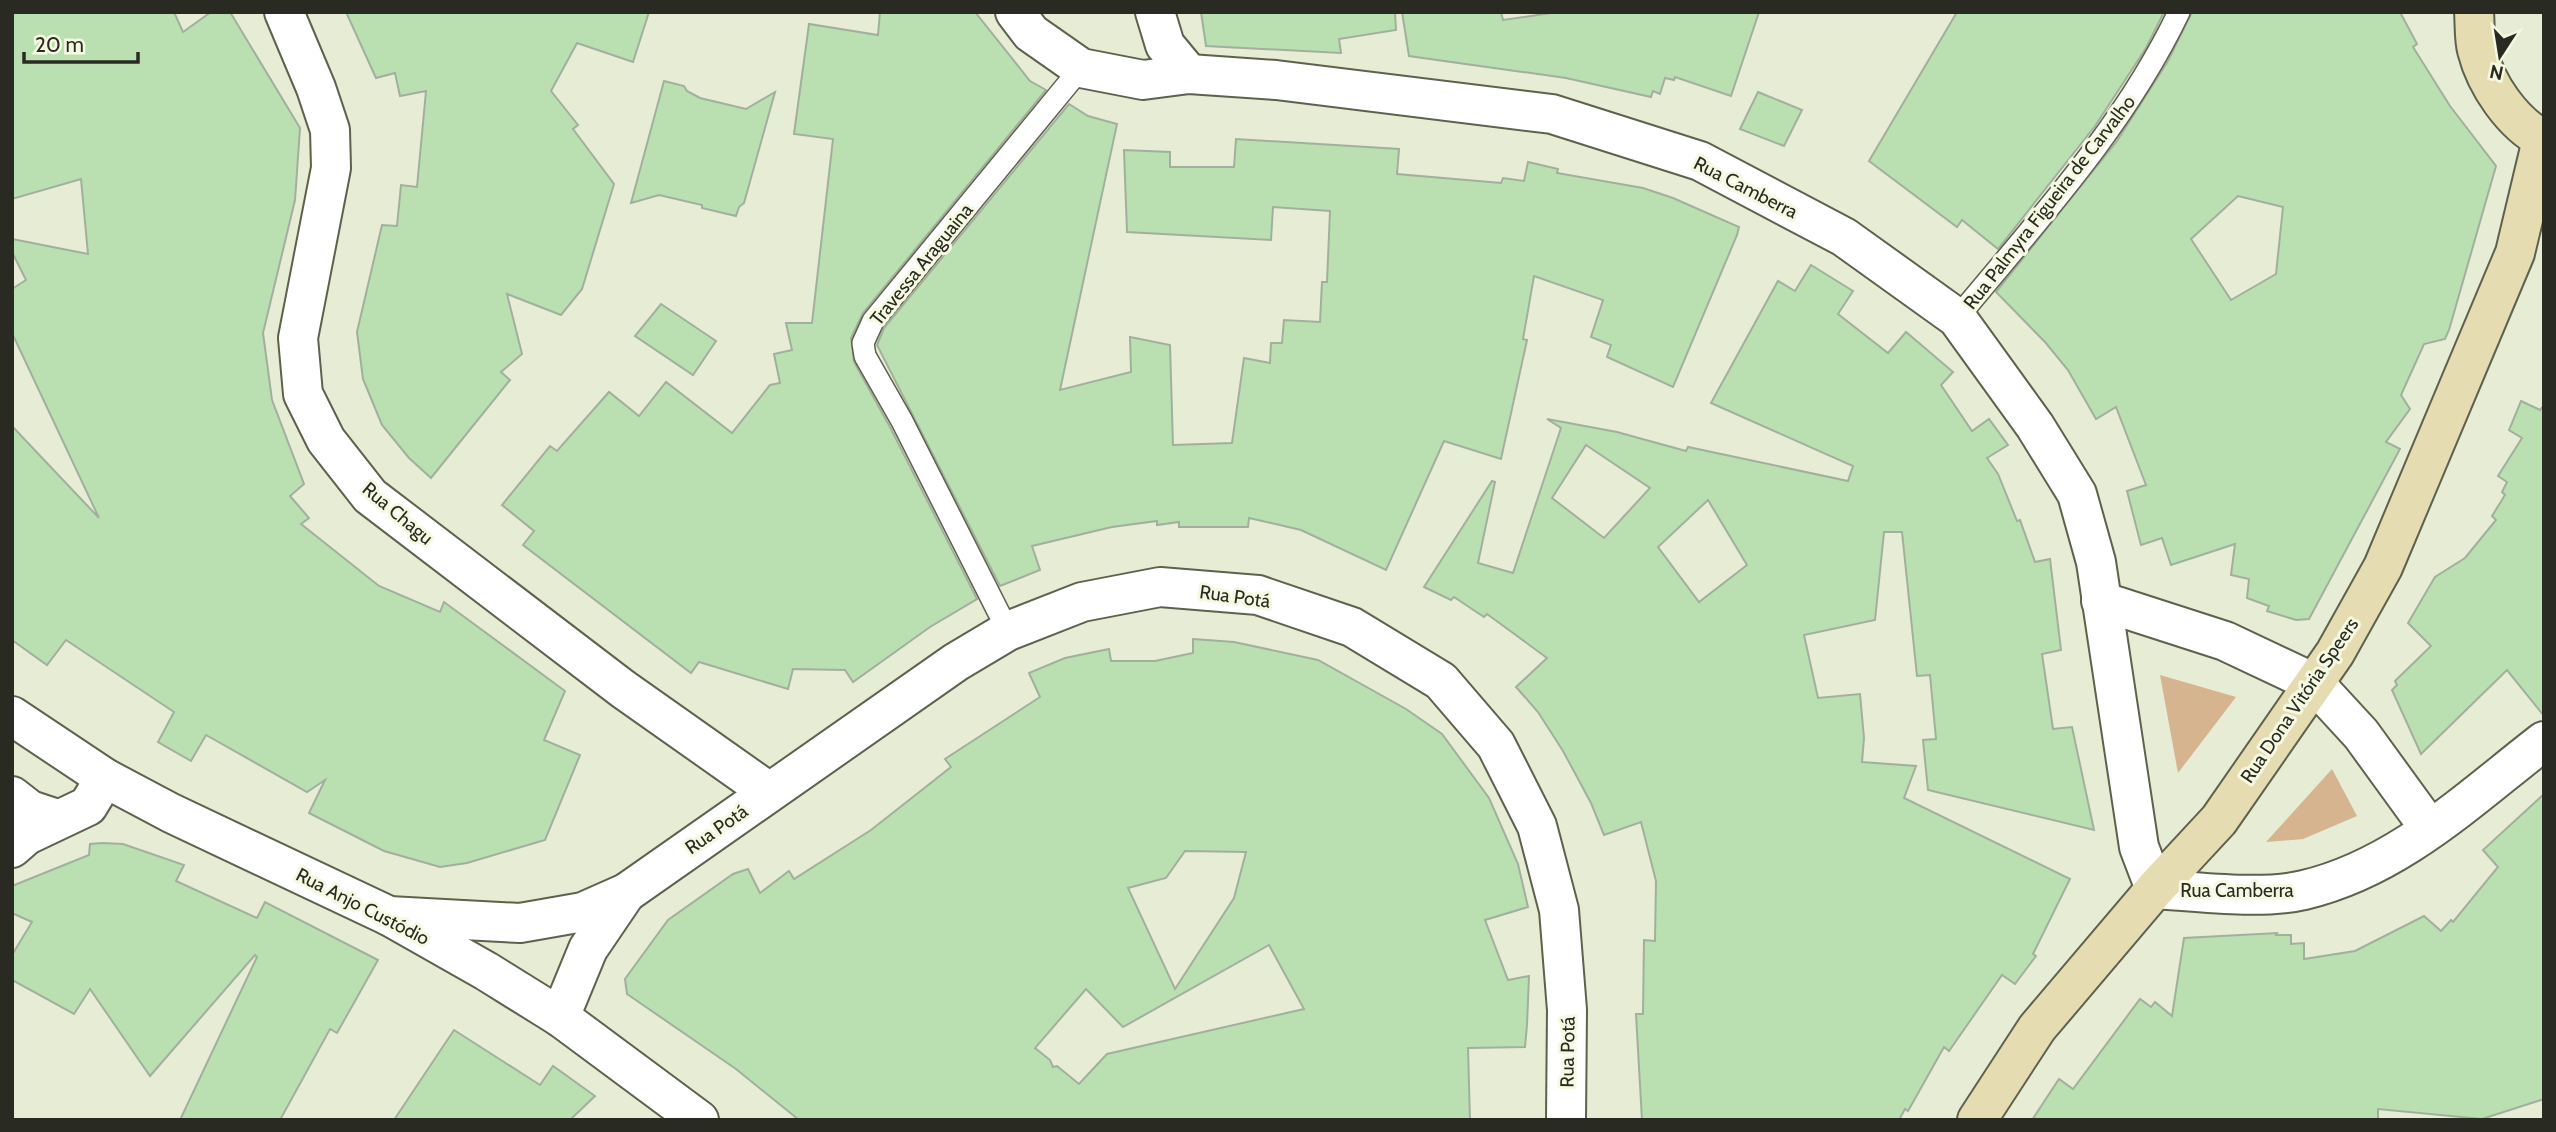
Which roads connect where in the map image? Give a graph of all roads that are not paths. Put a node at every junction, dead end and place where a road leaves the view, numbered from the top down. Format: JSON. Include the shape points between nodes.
{"nodes":[{"id":1,"x":284,"y":12,"type":"edge"},
{"id":2,"x":1155,"y":12,"type":"edge"},
{"id":3,"x":2179,"y":12,"type":"edge"},
{"id":4,"x":2474,"y":12,"type":"edge"},
{"id":5,"x":1017,"y":13,"type":"edge"},
{"id":6,"x":1081,"y":68,"type":"junction"},
{"id":7,"x":1189,"y":74,"type":"junction"},
{"id":8,"x":2543,"y":140,"type":"edge"},
{"id":9,"x":1957,"y":318,"type":"junction"},
{"id":10,"x":2101,"y":601,"type":"junction"},
{"id":11,"x":1009,"y":631,"type":"junction"},
{"id":12,"x":2314,"y":683,"type":"junction"},
{"id":13,"x":14,"y":724,"type":"edge"},
{"id":14,"x":2544,"y":741,"type":"edge"},
{"id":15,"x":105,"y":778,"type":"junction"},
{"id":16,"x":769,"y":792,"type":"junction"},
{"id":17,"x":12,"y":796,"type":"edge"},
{"id":18,"x":57,"y":819,"type":"junction"},
{"id":19,"x":2430,"y":830,"type":"junction"},
{"id":20,"x":12,"y":848,"type":"edge"},
{"id":21,"x":2155,"y":889,"type":"junction"},
{"id":22,"x":626,"y":892,"type":"junction"},
{"id":23,"x":389,"y":916,"type":"junction"},
{"id":24,"x":560,"y":1017,"type":"junction"},
{"id":25,"x":699,"y":1120,"type":"edge"},
{"id":26,"x":1566,"y":1120,"type":"edge"},
{"id":27,"x":1977,"y":1120,"type":"edge"}],
"edges":[{"from":1,"to":16,"type":"street","name":"Rua Chagu","via":[[330,130],[331,168],[298,338],[303,394],[326,440],[370,496],[623,689]]},
{"from":2,"to":7,"type":"street","via":[[1165,45]]},
{"from":3,"to":9,"type":"lane","name":"Rua Palmyra Figueira de Carvalho","via":[[2129,105]]},
{"from":4,"to":8,"type":"street","via":[[2477,49],[2492,86],[2515,119]]},
{"from":5,"to":6,"type":"street","name":"Rua Camberra","via":[[1031,33]]},
{"from":6,"to":7,"type":"street","name":"Rua Camberra","via":[[1143,80]]},
{"from":6,"to":11,"type":"lane","name":"Travessa Araguaina","via":[[873,321],[863,344],[865,356]]},
{"from":7,"to":9,"type":"street","name":"Rua Camberra","via":[[1396,92],[1552,114],[1700,162],[1844,237]]},
{"from":8,"to":12,"type":"street","name":"Rua Dona Vitória Speers","via":[[2515,253],[2444,424],[2383,567]]},
{"from":9,"to":10,"type":"street","name":"Rua Camberra","via":[[2035,426],[2077,494],[2096,562]]},
{"from":10,"to":12,"type":"street","via":[[2225,640]]},
{"from":10,"to":21,"type":"street","name":"Rua Camberra","via":[[2139,847]]},
{"from":11,"to":16,"type":"street","name":"Rua Potá"},
{"from":11,"to":26,"type":"street","name":"Rua Potá","via":[[1082,602],[1160,587],[1258,595],[1352,627],[1441,681],[1496,745],[1537,826],[1559,910],[1567,1010]]},
{"from":12,"to":19,"type":"street","via":[[2361,734]]},
{"from":12,"to":21,"type":"street","name":"Rua Dona Vitória Speers","via":[[2219,820]]},
{"from":13,"to":15,"type":"street","name":"Rua Anjo Custódio"},
{"from":14,"to":19,"type":"street","name":"Rua Camberra"},
{"from":15,"to":18,"type":"street","via":[[88,806]]},
{"from":15,"to":23,"type":"street","name":"Rua Anjo Custódio"},
{"from":16,"to":22,"type":"street","name":"Rua Potá"},
{"from":17,"to":18,"type":"street","via":[[30,810]]},
{"from":18,"to":20,"type":"street"},
{"from":19,"to":21,"type":"street","name":"Rua Camberra","via":[[2346,877],[2302,891],[2237,894]]},
{"from":21,"to":27,"type":"street","name":"Rua Dona Vitória Speers","via":[[2037,1028]]},
{"from":22,"to":23,"type":"street","name":"Rua Potá","via":[[583,912],[520,923]]},
{"from":22,"to":24,"type":"street","name":"Rua Potá","via":[[588,949]]},
{"from":23,"to":24,"type":"street","name":"Rua Anjo Custódio"},
{"from":24,"to":25,"type":"street","name":"Rua Anjo Custódio"}]}
